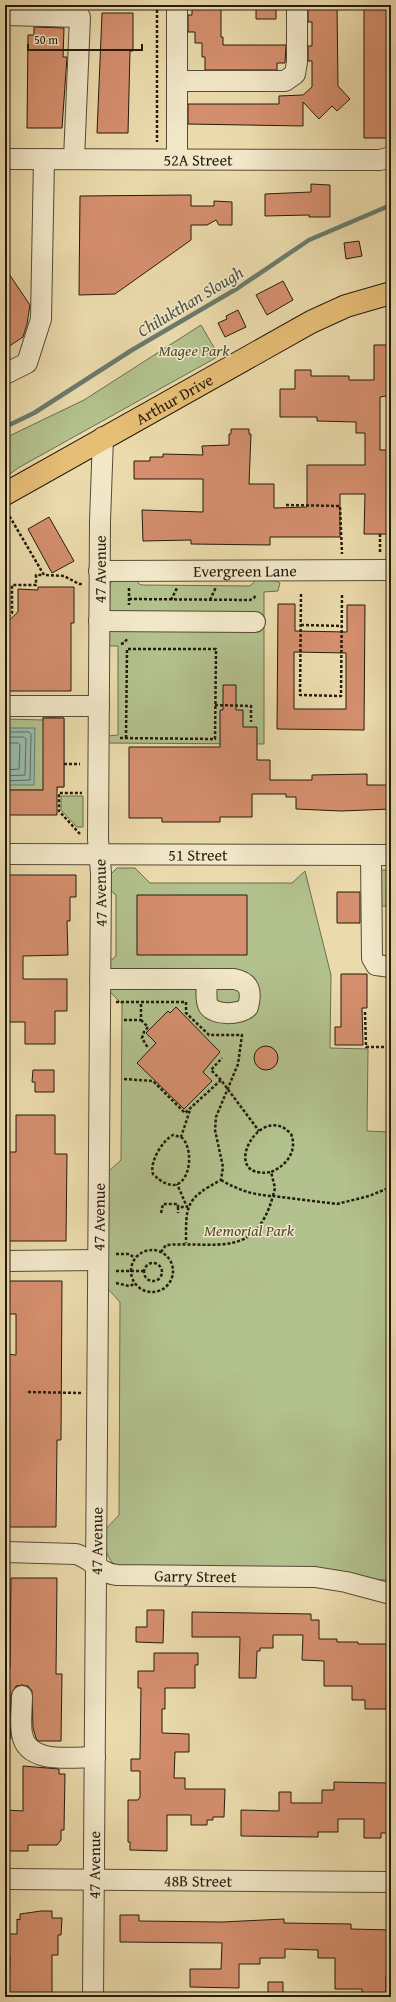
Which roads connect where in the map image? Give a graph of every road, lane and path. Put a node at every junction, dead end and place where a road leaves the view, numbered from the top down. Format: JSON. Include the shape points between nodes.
{"nodes":[{"id":1,"x":157,"y":5,"type":"edge"},
{"id":2,"x":177,"y":5,"type":"edge"},
{"id":3,"x":297,"y":5,"type":"edge"},
{"id":4,"x":5,"y":15,"type":"edge"},
{"id":5,"x":177,"y":81,"type":"junction"},
{"id":6,"x":157,"y":145,"type":"dead end"},
{"id":7,"x":391,"y":157,"type":"edge"},
{"id":8,"x":5,"y":159,"type":"edge"},
{"id":9,"x":44,"y":160,"type":"junction"},
{"id":10,"x":74,"y":160,"type":"junction"},
{"id":11,"x":177,"y":160,"type":"junction"},
{"id":12,"x":391,"y":293,"type":"edge"},
{"id":13,"x":5,"y":374,"type":"edge"},
{"id":14,"x":103,"y":437,"type":"junction"},
{"id":15,"x":5,"y":494,"type":"edge"},
{"id":16,"x":286,"y":505,"type":"dead end"},
{"id":17,"x":5,"y":509,"type":"edge"},
{"id":18,"x":380,"y":534,"type":"dead end"},
{"id":19,"x":342,"y":557,"type":"dead end"},
{"id":20,"x":385,"y":563,"type":"edge"},
{"id":21,"x":44,"y":575,"type":"junction"},
{"id":22,"x":92,"y":577,"type":"junction"},
{"id":23,"x":178,"y":587,"type":"dead end"},
{"id":24,"x":216,"y":587,"type":"dead end"},
{"id":25,"x":256,"y":594,"type":"dead end"},
{"id":26,"x":301,"y":594,"type":"dead end"},
{"id":27,"x":342,"y":594,"type":"dead end"},
{"id":28,"x":129,"y":599,"type":"dead end"},
{"id":29,"x":171,"y":600,"type":"junction"},
{"id":30,"x":210,"y":600,"type":"junction"},
{"id":31,"x":5,"y":621,"type":"edge"},
{"id":32,"x":99,"y":621,"type":"junction"},
{"id":33,"x":255,"y":622,"type":"dead end"},
{"id":34,"x":301,"y":625,"type":"junction"},
{"id":35,"x":342,"y":626,"type":"junction"},
{"id":36,"x":216,"y":705,"type":"junction"},
{"id":37,"x":5,"y":706,"type":"edge"},
{"id":38,"x":99,"y":706,"type":"junction"},
{"id":39,"x":251,"y":722,"type":"dead end"},
{"id":40,"x":120,"y":738,"type":"dead end"},
{"id":41,"x":126,"y":738,"type":"junction"},
{"id":42,"x":64,"y":764,"type":"dead end"},
{"id":43,"x":80,"y":764,"type":"dead end"},
{"id":44,"x":83,"y":793,"type":"dead end"},
{"id":45,"x":82,"y":839,"type":"dead end"},
{"id":46,"x":5,"y":854,"type":"edge"},
{"id":47,"x":99,"y":854,"type":"junction"},
{"id":48,"x":371,"y":855,"type":"junction"},
{"id":49,"x":391,"y":855,"type":"edge"},
{"id":50,"x":391,"y":967,"type":"edge"},
{"id":51,"x":100,"y":979,"type":"junction"},
{"id":52,"x":207,"y":980,"type":"dead end"},
{"id":53,"x":124,"y":1002,"type":"dead end"},
{"id":54,"x":141,"y":1002,"type":"junction"},
{"id":55,"x":365,"y":1012,"type":"dead end"},
{"id":56,"x":124,"y":1020,"type":"dead end"},
{"id":57,"x":141,"y":1020,"type":"junction"},
{"id":58,"x":391,"y":1047,"type":"edge"},
{"id":59,"x":148,"y":1048,"type":"dead end"},
{"id":60,"x":222,"y":1058,"type":"dead end"},
{"id":61,"x":124,"y":1079,"type":"dead end"},
{"id":62,"x":220,"y":1080,"type":"junction"},
{"id":63,"x":228,"y":1089,"type":"junction"},
{"id":64,"x":192,"y":1107,"type":"junction"},
{"id":65,"x":259,"y":1131,"type":"junction"},
{"id":66,"x":181,"y":1137,"type":"junction"},
{"id":67,"x":271,"y":1172,"type":"junction"},
{"id":68,"x":221,"y":1180,"type":"junction"},
{"id":69,"x":176,"y":1184,"type":"junction"},
{"id":70,"x":391,"y":1187,"type":"edge"},
{"id":71,"x":273,"y":1196,"type":"junction"},
{"id":72,"x":178,"y":1207,"type":"junction"},
{"id":73,"x":187,"y":1207,"type":"junction"},
{"id":74,"x":162,"y":1213,"type":"dead end"},
{"id":75,"x":178,"y":1213,"type":"dead end"},
{"id":76,"x":186,"y":1243,"type":"junction"},
{"id":77,"x":161,"y":1252,"type":"junction"},
{"id":78,"x":116,"y":1254,"type":"dead end"},
{"id":79,"x":135,"y":1258,"type":"junction"},
{"id":80,"x":98,"y":1260,"type":"junction"},
{"id":81,"x":5,"y":1261,"type":"edge"},
{"id":82,"x":116,"y":1271,"type":"dead end"},
{"id":83,"x":131,"y":1271,"type":"junction"},
{"id":84,"x":144,"y":1271,"type":"junction"},
{"id":85,"x":116,"y":1283,"type":"dead end"},
{"id":86,"x":135,"y":1284,"type":"junction"},
{"id":87,"x":28,"y":1392,"type":"dead end"},
{"id":88,"x":82,"y":1393,"type":"dead end"},
{"id":89,"x":5,"y":1552,"type":"edge"},
{"id":90,"x":96,"y":1566,"type":"junction"},
{"id":91,"x":391,"y":1594,"type":"edge"},
{"id":92,"x":22,"y":1696,"type":"dead end"},
{"id":93,"x":94,"y":1757,"type":"junction"},
{"id":94,"x":5,"y":1879,"type":"edge"},
{"id":95,"x":93,"y":1880,"type":"junction"},
{"id":96,"x":391,"y":1882,"type":"edge"},
{"id":97,"x":93,"y":1997,"type":"edge"}],
"edges":[{"from":1,"to":6,"type":"path"},
{"from":2,"to":5,"type":"street"},
{"from":3,"to":5,"type":"street","via":[[297,62],[295,74],[286,81]]},
{"from":4,"to":10,"type":"street","via":[[80,17]]},
{"from":5,"to":11,"type":"street"},
{"from":7,"to":11,"type":"street","name":"52A Street","via":[[380,160]]},
{"from":8,"to":9,"type":"street","name":"52A Street"},
{"from":9,"to":10,"type":"street","name":"52A Street"},
{"from":9,"to":13,"type":"street","via":[[41,319],[26,363]]},
{"from":10,"to":11,"type":"street","name":"52A Street"},
{"from":12,"to":14,"type":"main road","name":"Arthur Drive","via":[[346,306],[311,322]]},
{"from":14,"to":15,"type":"main road","name":"Arthur Drive"},
{"from":14,"to":22,"type":"street","name":"47 Avenue"},
{"from":16,"to":19,"type":"path","via":[[340,506]]},
{"from":17,"to":21,"type":"path"},
{"from":18,"to":20,"type":"path"},
{"from":20,"to":22,"type":"street","name":"Evergreen Lane"},
{"from":21,"to":22,"type":"path","via":[[64,576],[79,584]]},
{"from":21,"to":31,"type":"path","via":[[36,575],[36,585],[12,585],[12,614]]},
{"from":22,"to":32,"type":"street","name":"47 Avenue"},
{"from":23,"to":29,"type":"path"},
{"from":24,"to":30,"type":"path"},
{"from":25,"to":30,"type":"path","via":[[250,600]]},
{"from":26,"to":34,"type":"path"},
{"from":27,"to":35,"type":"path"},
{"from":28,"to":29,"type":"path"},
{"from":29,"to":30,"type":"path"},
{"from":32,"to":33,"type":"street"},
{"from":32,"to":38,"type":"street","name":"47 Avenue"},
{"from":34,"to":35,"type":"path"},
{"from":34,"to":35,"type":"path","via":[[300,695],[342,696]]},
{"from":36,"to":39,"type":"path","via":[[251,706]]},
{"from":36,"to":41,"type":"path","via":[[215,739]]},
{"from":36,"to":41,"type":"path","via":[[216,649],[127,649]]},
{"from":37,"to":38,"type":"street"},
{"from":38,"to":47,"type":"street","name":"47 Avenue"},
{"from":40,"to":41,"type":"path"},
{"from":42,"to":43,"type":"path"},
{"from":44,"to":45,"type":"path","via":[[59,793],[59,811],[80,833]]},
{"from":46,"to":47,"type":"street","name":"51 Street"},
{"from":47,"to":48,"type":"street","name":"51 Street"},
{"from":47,"to":51,"type":"street","name":"47 Avenue"},
{"from":48,"to":49,"type":"street","name":"51 Street"},
{"from":48,"to":50,"type":"street","via":[[372,958],[376,965]]},
{"from":51,"to":52,"type":"street"},
{"from":51,"to":80,"type":"street","name":"47 Avenue"},
{"from":53,"to":54,"type":"path"},
{"from":54,"to":57,"type":"path"},
{"from":54,"to":63,"type":"path","via":[[186,1002],[186,1013],[209,1035],[242,1035],[238,1064]]},
{"from":55,"to":58,"type":"path","via":[[366,1047]]},
{"from":56,"to":57,"type":"path"},
{"from":57,"to":59,"type":"path","via":[[148,1027],[142,1038]]},
{"from":60,"to":62,"type":"path","via":[[211,1070]]},
{"from":61,"to":64,"type":"path","via":[[153,1081],[185,1113]]},
{"from":62,"to":63,"type":"path"},
{"from":62,"to":64,"type":"path"},
{"from":63,"to":65,"type":"path"},
{"from":63,"to":68,"type":"path","via":[[216,1117],[215,1130],[223,1167]]},
{"from":64,"to":66,"type":"path"},
{"from":65,"to":67,"type":"path","via":[[248,1145],[245,1158],[248,1166],[255,1172]]},
{"from":65,"to":67,"type":"path","via":[[270,1126],[280,1126],[288,1130],[293,1139],[290,1157]]},
{"from":66,"to":69,"type":"path","via":[[186,1142],[189,1165],[185,1178]]},
{"from":66,"to":69,"type":"path","via":[[173,1135],[167,1139],[152,1165],[153,1174],[160,1181],[168,1185]]},
{"from":67,"to":71,"type":"path","via":[[275,1188]]},
{"from":68,"to":71,"type":"path","via":[[242,1192]]},
{"from":68,"to":73,"type":"path","via":[[201,1193]]},
{"from":69,"to":73,"type":"path"},
{"from":70,"to":71,"type":"path","via":[[370,1196],[337,1204]]},
{"from":71,"to":76,"type":"path","via":[[259,1228],[242,1239],[229,1245]]},
{"from":72,"to":73,"type":"path"},
{"from":72,"to":74,"type":"path","via":[[178,1204],[162,1204]]},
{"from":72,"to":75,"type":"path"},
{"from":73,"to":76,"type":"path"},
{"from":76,"to":77,"type":"path","via":[[166,1245]]},
{"from":77,"to":79,"type":"path","via":[[147,1251]]},
{"from":77,"to":86,"type":"path","via":[[167,1256],[173,1268],[166,1288],[153,1293],[140,1289]]},
{"from":78,"to":79,"type":"path","via":[[129,1254]]},
{"from":79,"to":83,"type":"path"},
{"from":80,"to":81,"type":"street"},
{"from":80,"to":90,"type":"street","name":"47 Avenue"},
{"from":82,"to":83,"type":"path"},
{"from":83,"to":84,"type":"path"},
{"from":83,"to":86,"type":"path"},
{"from":84,"to":84,"type":"path","via":[[148,1264],[153,1263],[159,1265],[162,1270],[160,1276],[153,1280],[147,1279]]},
{"from":85,"to":86,"type":"path","via":[[129,1286]]},
{"from":87,"to":88,"type":"path"},
{"from":89,"to":90,"type":"street","name":"Garry Street","via":[[76,1554]]},
{"from":90,"to":91,"type":"street","name":"Garry Street","via":[[106,1574],[117,1575],[315,1576]]},
{"from":90,"to":93,"type":"street","name":"47 Avenue"},
{"from":92,"to":93,"type":"street","via":[[22,1733],[32,1750],[45,1756]]},
{"from":93,"to":95,"type":"street","name":"47 Avenue"},
{"from":94,"to":95,"type":"street","name":"48B Street"},
{"from":95,"to":96,"type":"street","name":"48B Street"},
{"from":95,"to":97,"type":"street","name":"47 Avenue"}]}
